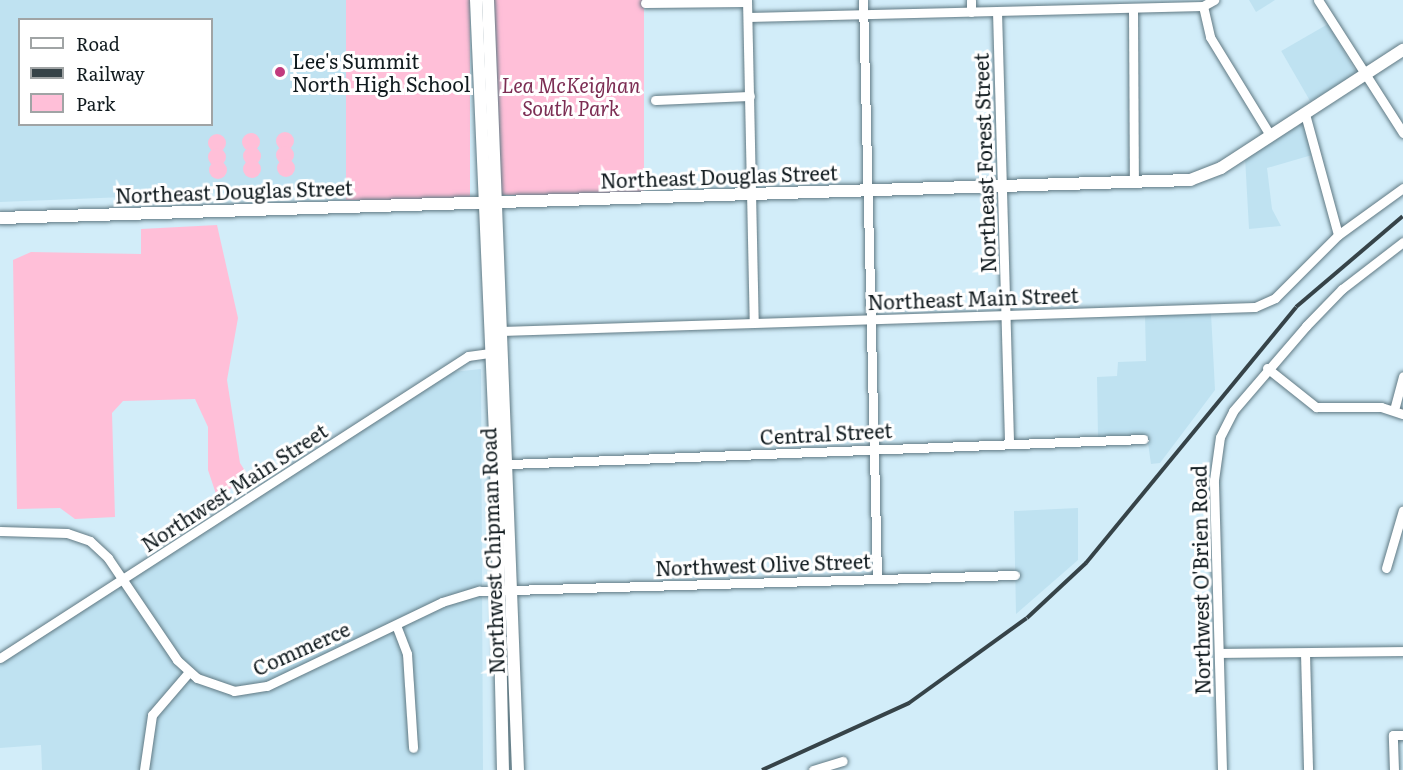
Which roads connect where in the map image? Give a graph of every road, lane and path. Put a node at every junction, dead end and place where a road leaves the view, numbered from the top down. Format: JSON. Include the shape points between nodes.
{"nodes":[{"id":1,"x":476,"y":0,"type":"edge"},
{"id":2,"x":488,"y":0,"type":"edge"},
{"id":3,"x":863,"y":0,"type":"edge"},
{"id":4,"x":971,"y":0,"type":"edge"},
{"id":5,"x":1214,"y":0,"type":"edge"},
{"id":6,"x":1318,"y":0,"type":"edge"},
{"id":7,"x":747,"y":1,"type":"edge"},
{"id":8,"x":645,"y":3,"type":"dead end"},
{"id":9,"x":1061,"y":5,"type":"edge"},
{"id":10,"x":1203,"y":6,"type":"junction"},
{"id":11,"x":1133,"y":8,"type":"junction"},
{"id":12,"x":997,"y":11,"type":"junction"},
{"id":13,"x":971,"y":12,"type":"junction"},
{"id":14,"x":864,"y":16,"type":"junction"},
{"id":15,"x":748,"y":17,"type":"junction"},
{"id":16,"x":1403,"y":50,"type":"edge"},
{"id":17,"x":1366,"y":74,"type":"junction"},
{"id":18,"x":750,"y":96,"type":"junction"},
{"id":19,"x":655,"y":100,"type":"dead end"},
{"id":20,"x":1305,"y":114,"type":"junction"},
{"id":21,"x":1403,"y":133,"type":"edge"},
{"id":22,"x":1270,"y":135,"type":"junction"},
{"id":23,"x":1134,"y":181,"type":"junction"},
{"id":24,"x":1002,"y":185,"type":"junction"},
{"id":25,"x":1403,"y":188,"type":"edge"},
{"id":26,"x":867,"y":191,"type":"junction"},
{"id":27,"x":751,"y":195,"type":"junction"},
{"id":28,"x":487,"y":202,"type":"junction"},
{"id":29,"x":0,"y":218,"type":"edge"},
{"id":30,"x":1338,"y":236,"type":"junction"},
{"id":31,"x":1403,"y":242,"type":"edge"},
{"id":32,"x":1006,"y":314,"type":"junction"},
{"id":33,"x":871,"y":319,"type":"junction"},
{"id":34,"x":754,"y":322,"type":"junction"},
{"id":35,"x":501,"y":332,"type":"junction"},
{"id":36,"x":490,"y":351,"type":"junction"},
{"id":37,"x":1267,"y":368,"type":"junction"},
{"id":38,"x":1403,"y":376,"type":"edge"},
{"id":39,"x":507,"y":392,"type":"junction"},
{"id":40,"x":1398,"y":412,"type":"edge"},
{"id":41,"x":1144,"y":440,"type":"dead end"},
{"id":42,"x":1009,"y":441,"type":"junction"},
{"id":43,"x":875,"y":448,"type":"junction"},
{"id":44,"x":510,"y":464,"type":"junction"},
{"id":45,"x":1403,"y":510,"type":"edge"},
{"id":46,"x":0,"y":531,"type":"edge"},
{"id":47,"x":1386,"y":568,"type":"dead end"},
{"id":48,"x":1016,"y":575,"type":"dead end"},
{"id":49,"x":123,"y":579,"type":"junction"},
{"id":50,"x":878,"y":579,"type":"junction"},
{"id":51,"x":505,"y":590,"type":"junction"},
{"id":52,"x":396,"y":625,"type":"junction"},
{"id":53,"x":1403,"y":651,"type":"edge"},
{"id":54,"x":1219,"y":653,"type":"junction"},
{"id":55,"x":1305,"y":653,"type":"junction"},
{"id":56,"x":0,"y":658,"type":"edge"},
{"id":57,"x":189,"y":672,"type":"junction"},
{"id":58,"x":1398,"y":735,"type":"edge"},
{"id":59,"x":413,"y":748,"type":"dead end"},
{"id":60,"x":843,"y":761,"type":"dead end"},
{"id":61,"x":144,"y":770,"type":"edge"},
{"id":62,"x":503,"y":770,"type":"edge"},
{"id":63,"x":518,"y":770,"type":"edge"},
{"id":64,"x":813,"y":770,"type":"edge"},
{"id":65,"x":1222,"y":770,"type":"edge"},
{"id":66,"x":1308,"y":770,"type":"edge"},
{"id":67,"x":1394,"y":770,"type":"edge"}],
"edges":[{"from":1,"to":28,"type":"main road"},
{"from":2,"to":28,"type":"main road"},
{"from":3,"to":14,"type":"street"},
{"from":4,"to":13,"type":"street"},
{"from":5,"to":10,"type":"street"},
{"from":6,"to":17,"type":"street"},
{"from":7,"to":8,"type":"street"},
{"from":7,"to":15,"type":"street"},
{"from":9,"to":11,"type":"street"},
{"from":9,"to":12,"type":"street"},
{"from":10,"to":11,"type":"street"},
{"from":10,"to":22,"type":"street","via":[[1210,37]]},
{"from":11,"to":23,"type":"street"},
{"from":12,"to":13,"type":"street"},
{"from":12,"to":24,"type":"street","name":"Northeast Forest Street"},
{"from":13,"to":14,"type":"street"},
{"from":14,"to":15,"type":"street"},
{"from":14,"to":26,"type":"street"},
{"from":15,"to":18,"type":"street"},
{"from":16,"to":17,"type":"main road","name":"Northeast Douglas Street"},
{"from":17,"to":20,"type":"main road","name":"Northeast Douglas Street"},
{"from":17,"to":21,"type":"street"},
{"from":18,"to":19,"type":"street"},
{"from":18,"to":27,"type":"street"},
{"from":20,"to":22,"type":"main road","name":"Northeast Douglas Street"},
{"from":20,"to":30,"type":"street"},
{"from":22,"to":23,"type":"main road","name":"Northeast Douglas Street","via":[[1206,175]]},
{"from":23,"to":24,"type":"main road","name":"Northeast Douglas Street"},
{"from":24,"to":26,"type":"main road","name":"Northeast Douglas Street"},
{"from":24,"to":32,"type":"street","name":"Northeast Forest Street"},
{"from":25,"to":30,"type":"street","name":"Northeast Main Street"},
{"from":26,"to":27,"type":"main road","name":"Northeast Douglas Street"},
{"from":26,"to":33,"type":"street"},
{"from":27,"to":28,"type":"main road","name":"Northeast Douglas Street"},
{"from":27,"to":34,"type":"street"},
{"from":28,"to":29,"type":"main road","name":"Northeast Douglas Street"},
{"from":28,"to":35,"type":"main road","name":"Northwest Chipman Road"},
{"from":28,"to":36,"type":"main road","name":"Northwest Chipman Road"},
{"from":30,"to":32,"type":"street","name":"Northeast Main Street","via":[[1275,298],[1255,307]]},
{"from":31,"to":37,"type":"street","via":[[1342,289]]},
{"from":32,"to":33,"type":"street","name":"Northeast Main Street"},
{"from":32,"to":42,"type":"street","name":"Northeast Forest Street"},
{"from":33,"to":34,"type":"street","name":"Northeast Main Street"},
{"from":33,"to":43,"type":"street"},
{"from":34,"to":35,"type":"street","name":"Northeast Main Street"},
{"from":35,"to":39,"type":"main road","name":"Northwest Chipman Road"},
{"from":36,"to":39,"type":"street","via":[[496,352]]},
{"from":36,"to":49,"type":"street","name":"Northwest Main Street","via":[[468,356]]},
{"from":36,"to":51,"type":"main road","name":"Northwest Chipman Road"},
{"from":37,"to":40,"type":"street","via":[[1316,407]]},
{"from":37,"to":54,"type":"street","name":"Northwest O'Brien Road","via":[[1233,411],[1215,457]]},
{"from":38,"to":40,"type":"street"},
{"from":39,"to":44,"type":"main road","name":"Northwest Chipman Road"},
{"from":41,"to":42,"type":"street","name":"Central Street"},
{"from":42,"to":43,"type":"street","name":"Central Street"},
{"from":43,"to":44,"type":"street","name":"Central Street"},
{"from":43,"to":50,"type":"street"},
{"from":44,"to":51,"type":"main road","name":"Northwest Chipman Road"},
{"from":45,"to":47,"type":"street"},
{"from":46,"to":49,"type":"street","via":[[67,533],[90,541]]},
{"from":48,"to":50,"type":"street","name":"Northwest Olive Street"},
{"from":49,"to":56,"type":"street","name":"Northwest Main Street"},
{"from":49,"to":57,"type":"street"},
{"from":50,"to":51,"type":"street","name":"Northwest Olive Street"},
{"from":51,"to":52,"type":"street","name":"Commerce","via":[[460,595]]},
{"from":51,"to":62,"type":"main road","name":"Northwest Chipman Road"},
{"from":51,"to":63,"type":"main road","name":"Northwest Chipman Road"},
{"from":52,"to":57,"type":"street","name":"Commerce","via":[[267,686],[234,691]]},
{"from":52,"to":59,"type":"street","via":[[407,654]]},
{"from":53,"to":55,"type":"street"},
{"from":54,"to":55,"type":"street"},
{"from":54,"to":65,"type":"street","name":"Northwest O'Brien Road"},
{"from":55,"to":66,"type":"street"},
{"from":57,"to":61,"type":"street","via":[[152,715]]},
{"from":58,"to":67,"type":"street"},
{"from":60,"to":64,"type":"street"}]}
